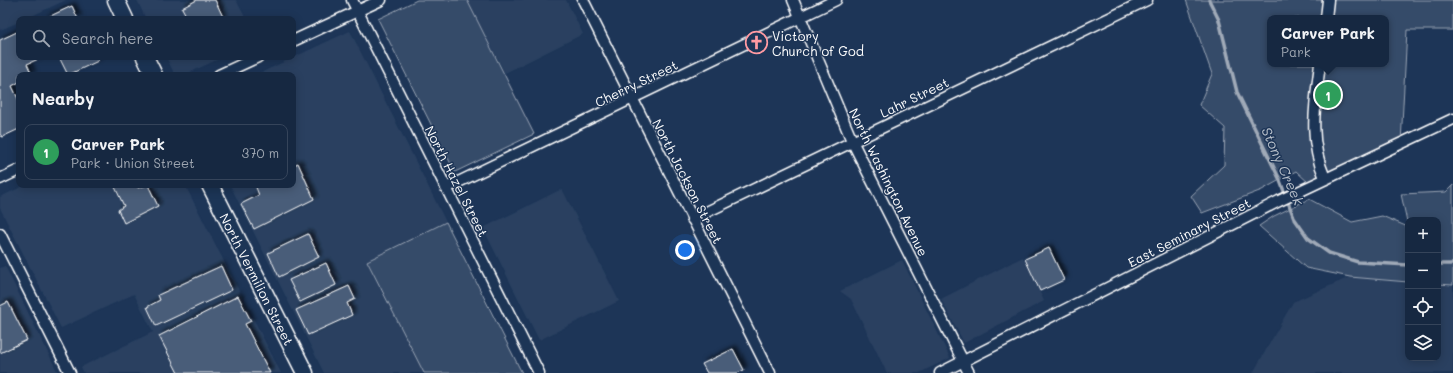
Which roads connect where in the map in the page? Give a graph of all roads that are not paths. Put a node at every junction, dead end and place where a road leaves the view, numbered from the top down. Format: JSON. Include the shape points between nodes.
{"nodes":[{"id":1,"x":116,"y":0,"type":"edge"},
{"id":2,"x":352,"y":0,"type":"edge"},
{"id":3,"x":381,"y":0,"type":"edge"},
{"id":4,"x":583,"y":0,"type":"edge"},
{"id":5,"x":793,"y":0,"type":"edge"},
{"id":6,"x":836,"y":0,"type":"edge"},
{"id":7,"x":1147,"y":0,"type":"edge"},
{"id":8,"x":1328,"y":0,"type":"edge"},
{"id":9,"x":358,"y":11,"type":"junction"},
{"id":10,"x":1326,"y":15,"type":"edge"},
{"id":11,"x":124,"y":16,"type":"edge"},
{"id":12,"x":801,"y":16,"type":"junction"},
{"id":13,"x":296,"y":40,"type":"edge"},
{"id":14,"x":146,"y":60,"type":"edge"},
{"id":15,"x":252,"y":60,"type":"edge"},
{"id":16,"x":1320,"y":67,"type":"edge"},
{"id":17,"x":152,"y":72,"type":"edge"},
{"id":18,"x":226,"y":72,"type":"edge"},
{"id":19,"x":632,"y":100,"type":"junction"},
{"id":20,"x":1453,"y":119,"type":"edge"},
{"id":21,"x":852,"y":141,"type":"junction"},
{"id":22,"x":16,"y":171,"type":"edge"},
{"id":23,"x":1325,"y":178,"type":"junction"},
{"id":24,"x":0,"y":179,"type":"edge"},
{"id":25,"x":212,"y":188,"type":"edge"},
{"id":26,"x":446,"y":188,"type":"junction"},
{"id":27,"x":692,"y":219,"type":"junction"},
{"id":28,"x":0,"y":234,"type":"edge"},
{"id":29,"x":963,"y":361,"type":"junction"},
{"id":30,"x":70,"y":373,"type":"edge"},
{"id":31,"x":305,"y":373,"type":"edge"},
{"id":32,"x":539,"y":373,"type":"edge"},
{"id":33,"x":770,"y":373,"type":"edge"},
{"id":34,"x":940,"y":373,"type":"edge"},
{"id":35,"x":969,"y":373,"type":"edge"}],
"edges":[{"from":1,"to":11,"type":"main road"},
{"from":2,"to":9,"type":"street","name":"North Hazel Street"},
{"from":3,"to":9,"type":"street"},
{"from":4,"to":19,"type":"street","name":"North Jackson Street"},
{"from":5,"to":12,"type":"street","name":"North Washington Avenue"},
{"from":6,"to":12,"type":"street","name":"Cherry Street"},
{"from":7,"to":21,"type":"street","name":"Lahr Street"},
{"from":8,"to":10,"type":"street"},
{"from":9,"to":13,"type":"street"},
{"from":9,"to":26,"type":"street","name":"North Hazel Street"},
{"from":12,"to":19,"type":"street","name":"Cherry Street"},
{"from":12,"to":21,"type":"street","name":"North Washington Avenue"},
{"from":14,"to":17,"type":"main road"},
{"from":15,"to":18,"type":"street"},
{"from":16,"to":23,"type":"street","via":[[1313,126],[1318,163]]},
{"from":19,"to":26,"type":"street","name":"Cherry Street"},
{"from":19,"to":27,"type":"street","name":"North Jackson Street"},
{"from":20,"to":23,"type":"street","name":"East Seminary Street"},
{"from":21,"to":27,"type":"street","name":"Lahr Street"},
{"from":21,"to":29,"type":"street","name":"North Washington Avenue"},
{"from":22,"to":24,"type":"street"},
{"from":23,"to":29,"type":"street","name":"East Seminary Street"},
{"from":25,"to":31,"type":"main road","name":"North Vermilion Street"},
{"from":26,"to":32,"type":"street","name":"North Hazel Street"},
{"from":27,"to":33,"type":"street","name":"North Jackson Street"},
{"from":28,"to":30,"type":"street"},
{"from":29,"to":34,"type":"street","name":"East Seminary Street"},
{"from":29,"to":35,"type":"street","name":"North Washington Avenue"}]}
